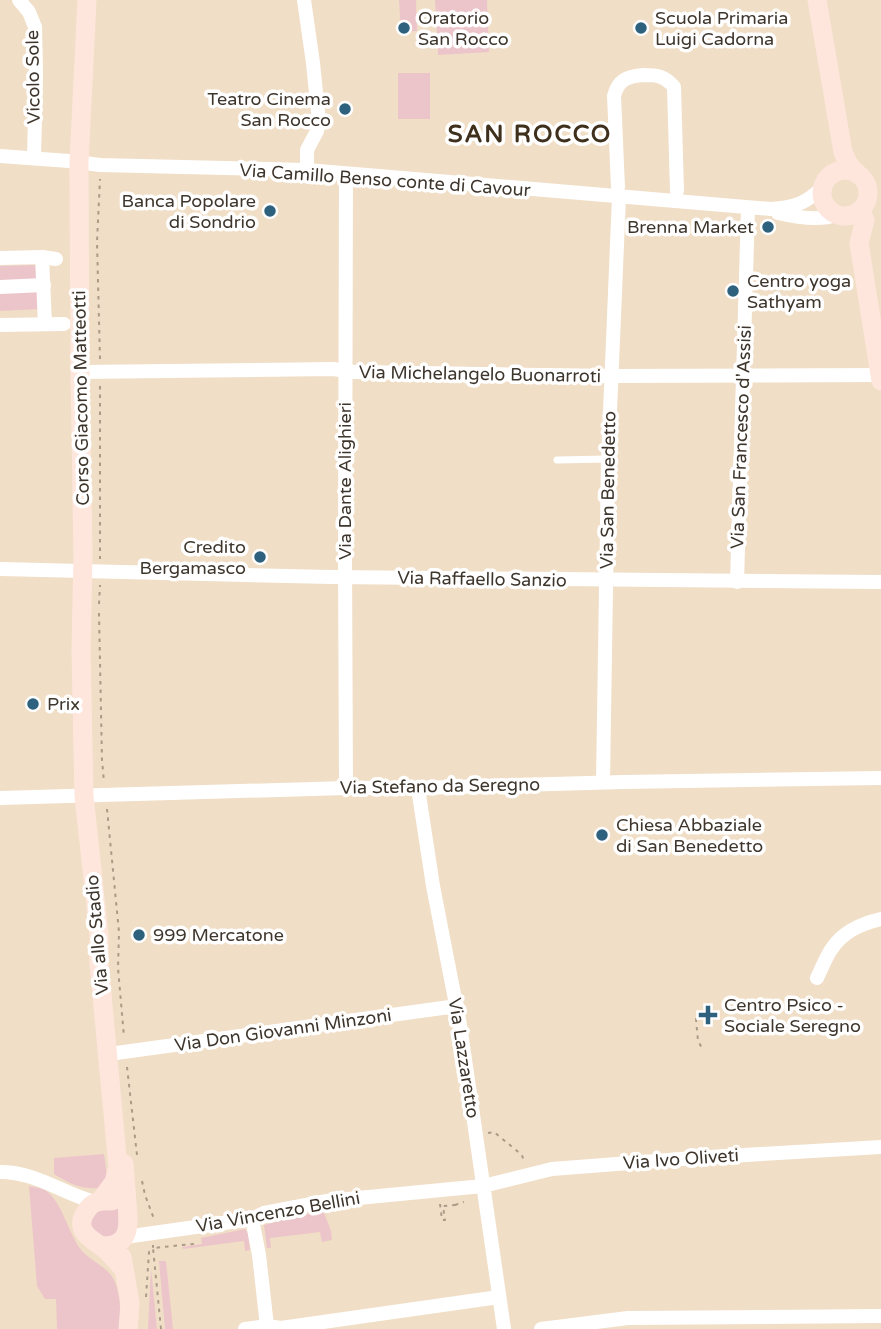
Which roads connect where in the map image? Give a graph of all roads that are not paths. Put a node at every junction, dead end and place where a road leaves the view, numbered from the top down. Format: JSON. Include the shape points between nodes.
{"nodes":[{"id":1,"x":19,"y":0,"type":"edge"},
{"id":2,"x":87,"y":0,"type":"edge"},
{"id":3,"x":304,"y":0,"type":"edge"},
{"id":4,"x":817,"y":0,"type":"edge"},
{"id":5,"x":843,"y":152,"type":"junction"},
{"id":6,"x":0,"y":156,"type":"edge"},
{"id":7,"x":34,"y":158,"type":"junction"},
{"id":8,"x":79,"y":162,"type":"junction"},
{"id":9,"x":307,"y":170,"type":"junction"},
{"id":10,"x":346,"y":174,"type":"junction"},
{"id":11,"x":860,"y":176,"type":"junction"},
{"id":12,"x":827,"y":181,"type":"junction"},
{"id":13,"x":881,"y":188,"type":"edge"},
{"id":14,"x":677,"y":191,"type":"dead end"},
{"id":15,"x":619,"y":192,"type":"junction"},
{"id":16,"x":747,"y":208,"type":"junction"},
{"id":17,"x":771,"y":209,"type":"junction"},
{"id":18,"x":860,"y":213,"type":"edge"},
{"id":19,"x":0,"y":258,"type":"edge"},
{"id":20,"x":44,"y":285,"type":"junction"},
{"id":21,"x":0,"y":286,"type":"edge"},
{"id":22,"x":45,"y":324,"type":"junction"},
{"id":23,"x":64,"y":324,"type":"dead end"},
{"id":24,"x":0,"y":325,"type":"edge"},
{"id":25,"x":346,"y":371,"type":"junction"},
{"id":26,"x":80,"y":372,"type":"junction"},
{"id":27,"x":611,"y":376,"type":"junction"},
{"id":28,"x":742,"y":376,"type":"junction"},
{"id":29,"x":880,"y":378,"type":"edge"},
{"id":30,"x":608,"y":459,"type":"junction"},
{"id":31,"x":556,"y":460,"type":"dead end"},
{"id":32,"x":0,"y":569,"type":"edge"},
{"id":33,"x":92,"y":571,"type":"junction"},
{"id":34,"x":345,"y":577,"type":"junction"},
{"id":35,"x":606,"y":581,"type":"junction"},
{"id":36,"x":737,"y":582,"type":"junction"},
{"id":37,"x":881,"y":582,"type":"edge"},
{"id":38,"x":881,"y":778,"type":"edge"},
{"id":39,"x":603,"y":782,"type":"junction"},
{"id":40,"x":346,"y":788,"type":"junction"},
{"id":41,"x":418,"y":788,"type":"junction"},
{"id":42,"x":84,"y":796,"type":"junction"},
{"id":43,"x":0,"y":798,"type":"edge"},
{"id":44,"x":881,"y":919,"type":"edge"},
{"id":45,"x":817,"y":978,"type":"dead end"},
{"id":46,"x":457,"y":1006,"type":"junction"},
{"id":47,"x":120,"y":1057,"type":"junction"},
{"id":48,"x":881,"y":1147,"type":"edge"},
{"id":49,"x":0,"y":1172,"type":"edge"},
{"id":50,"x":483,"y":1186,"type":"junction"},
{"id":51,"x":58,"y":1187,"type":"junction"},
{"id":52,"x":98,"y":1201,"type":"junction"},
{"id":53,"x":252,"y":1219,"type":"junction"},
{"id":54,"x":83,"y":1224,"type":"junction"},
{"id":55,"x":126,"y":1228,"type":"junction"},
{"id":56,"x":100,"y":1246,"type":"junction"},
{"id":57,"x":124,"y":1270,"type":"junction"},
{"id":58,"x":499,"y":1297,"type":"junction"},
{"id":59,"x":881,"y":1315,"type":"edge"},
{"id":60,"x":798,"y":1323,"type":"edge"},
{"id":61,"x":590,"y":1326,"type":"edge"},
{"id":62,"x":276,"y":1327,"type":"edge"},
{"id":63,"x":128,"y":1329,"type":"edge"},
{"id":64,"x":245,"y":1329,"type":"edge"},
{"id":65,"x":504,"y":1329,"type":"edge"},
{"id":66,"x":541,"y":1329,"type":"edge"}],
"edges":[{"from":1,"to":7,"type":"street","name":"Vicolo Sole","via":[[35,27]]},
{"from":2,"to":8,"type":"main road","name":"Corso Giacomo Matteotti"},
{"from":3,"to":9,"type":"street","via":[[319,122],[307,150]]},
{"from":4,"to":5,"type":"main road"},
{"from":5,"to":11,"type":"main road"},
{"from":5,"to":12,"type":"main road"},
{"from":6,"to":7,"type":"street","name":"Via Camillo Benso conte di Cavour"},
{"from":7,"to":8,"type":"street","name":"Via Camillo Benso conte di Cavour"},
{"from":8,"to":9,"type":"street","name":"Via Camillo Benso conte di Cavour"},
{"from":8,"to":26,"type":"main road","name":"Corso Giacomo Matteotti"},
{"from":9,"to":10,"type":"street","name":"Via Camillo Benso conte di Cavour"},
{"from":10,"to":15,"type":"street","name":"Via Camillo Benso conte di Cavour"},
{"from":10,"to":25,"type":"street","name":"Via Dante Alighieri"},
{"from":11,"to":12,"type":"main road","via":[[844,170]]},
{"from":11,"to":13,"type":"main road"},
{"from":11,"to":18,"type":"main road","via":[[868,199]]},
{"from":12,"to":17,"type":"street","name":"Via Camillo Benso conte di Cavour","via":[[804,202]]},
{"from":12,"to":18,"type":"main road","via":[[822,195],[829,209]]},
{"from":14,"to":15,"type":"street","name":"Via San Benedetto","via":[[674,87],[658,75],[632,76],[616,87]]},
{"from":15,"to":16,"type":"street","name":"Via Camillo Benso conte di Cavour"},
{"from":15,"to":27,"type":"street","name":"Via San Benedetto"},
{"from":16,"to":17,"type":"street","name":"Via Camillo Benso conte di Cavour"},
{"from":16,"to":28,"type":"street","name":"Via San Francesco d'Assisi"},
{"from":17,"to":18,"type":"street","name":"Via Camillo Benso conte di Cavour","via":[[804,217]]},
{"from":18,"to":29,"type":"main road","via":[[859,243]]},
{"from":19,"to":20,"type":"street","via":[[49,258]]},
{"from":20,"to":21,"type":"street"},
{"from":20,"to":22,"type":"street"},
{"from":22,"to":23,"type":"street"},
{"from":22,"to":24,"type":"street"},
{"from":25,"to":26,"type":"street","name":"Via Michelangelo Buonarroti"},
{"from":25,"to":27,"type":"street","name":"Via Michelangelo Buonarroti"},
{"from":25,"to":34,"type":"street","name":"Via Dante Alighieri"},
{"from":26,"to":33,"type":"main road","name":"Corso Giacomo Matteotti"},
{"from":27,"to":28,"type":"street","name":"Via Michelangelo Buonarroti"},
{"from":27,"to":30,"type":"street","name":"Via San Benedetto"},
{"from":28,"to":29,"type":"street","name":"Via Michelangelo Buonarroti"},
{"from":28,"to":36,"type":"street","name":"Via San Francesco d'Assisi"},
{"from":30,"to":31,"type":"lane"},
{"from":30,"to":35,"type":"street","name":"Via San Benedetto"},
{"from":32,"to":33,"type":"street","name":"Via Raffaello Sanzio"},
{"from":33,"to":34,"type":"street","name":"Via Raffaello Sanzio"},
{"from":33,"to":42,"type":"main road","name":"Corso Giacomo Matteotti","via":[[81,650]]},
{"from":34,"to":35,"type":"street","name":"Via Raffaello Sanzio"},
{"from":34,"to":40,"type":"street","name":"Via Dante Alighieri"},
{"from":35,"to":36,"type":"street","name":"Via Raffaello Sanzio"},
{"from":35,"to":39,"type":"street","name":"Via San Benedetto"},
{"from":36,"to":37,"type":"street","name":"Via Raffaello Sanzio"},
{"from":38,"to":39,"type":"street","name":"Via Stefano da Seregno"},
{"from":39,"to":41,"type":"street","name":"Via Stefano da Seregno"},
{"from":40,"to":41,"type":"street","name":"Via Stefano da Seregno"},
{"from":40,"to":42,"type":"street","name":"Via Stefano da Seregno"},
{"from":41,"to":46,"type":"street","name":"Via Lazzaretto"},
{"from":42,"to":43,"type":"street","name":"Via Stefano da Seregno"},
{"from":42,"to":47,"type":"main road","name":"Via allo Stadio","via":[[99,963]]},
{"from":44,"to":45,"type":"street","via":[[847,933],[833,947]]},
{"from":46,"to":47,"type":"street","name":"Via Don Giovanni Minzoni"},
{"from":46,"to":50,"type":"street","name":"Via Lazzaretto"},
{"from":47,"to":52,"type":"main road","name":"Via allo Stadio","via":[[109,1083],[118,1172]]},
{"from":47,"to":55,"type":"main road","name":"Via allo Stadio","via":[[113,1082]]},
{"from":48,"to":50,"type":"street","name":"Via Ivo Oliveti","via":[[552,1169]]},
{"from":49,"to":51,"type":"street","via":[[29,1175]]},
{"from":50,"to":53,"type":"street","name":"Via Vincenzo Bellini","via":[[466,1192],[327,1201]]},
{"from":50,"to":58,"type":"street","name":"Via Lazzaretto"},
{"from":51,"to":52,"type":"street"},
{"from":51,"to":54,"type":"street"},
{"from":52,"to":54,"type":"main road","name":"Via allo Stadio","via":[[86,1212]]},
{"from":52,"to":55,"type":"main road","via":[[119,1204],[126,1211]]},
{"from":53,"to":55,"type":"street","name":"Via Vincenzo Bellini"},
{"from":53,"to":62,"type":"street"},
{"from":54,"to":56,"type":"main road","via":[[88,1237]]},
{"from":55,"to":56,"type":"main road","via":[[114,1245]]},
{"from":55,"to":57,"type":"main road","name":"Via allo Stadio"},
{"from":56,"to":57,"type":"main road"},
{"from":57,"to":63,"type":"main road","name":"Via allo Stadio","via":[[130,1303]]},
{"from":58,"to":62,"type":"street"},
{"from":58,"to":65,"type":"street","name":"Via Lazzaretto"},
{"from":59,"to":60,"type":"street"},
{"from":60,"to":61,"type":"street","via":[[628,1318]]},
{"from":61,"to":66,"type":"street"},
{"from":62,"to":64,"type":"street"}]}
